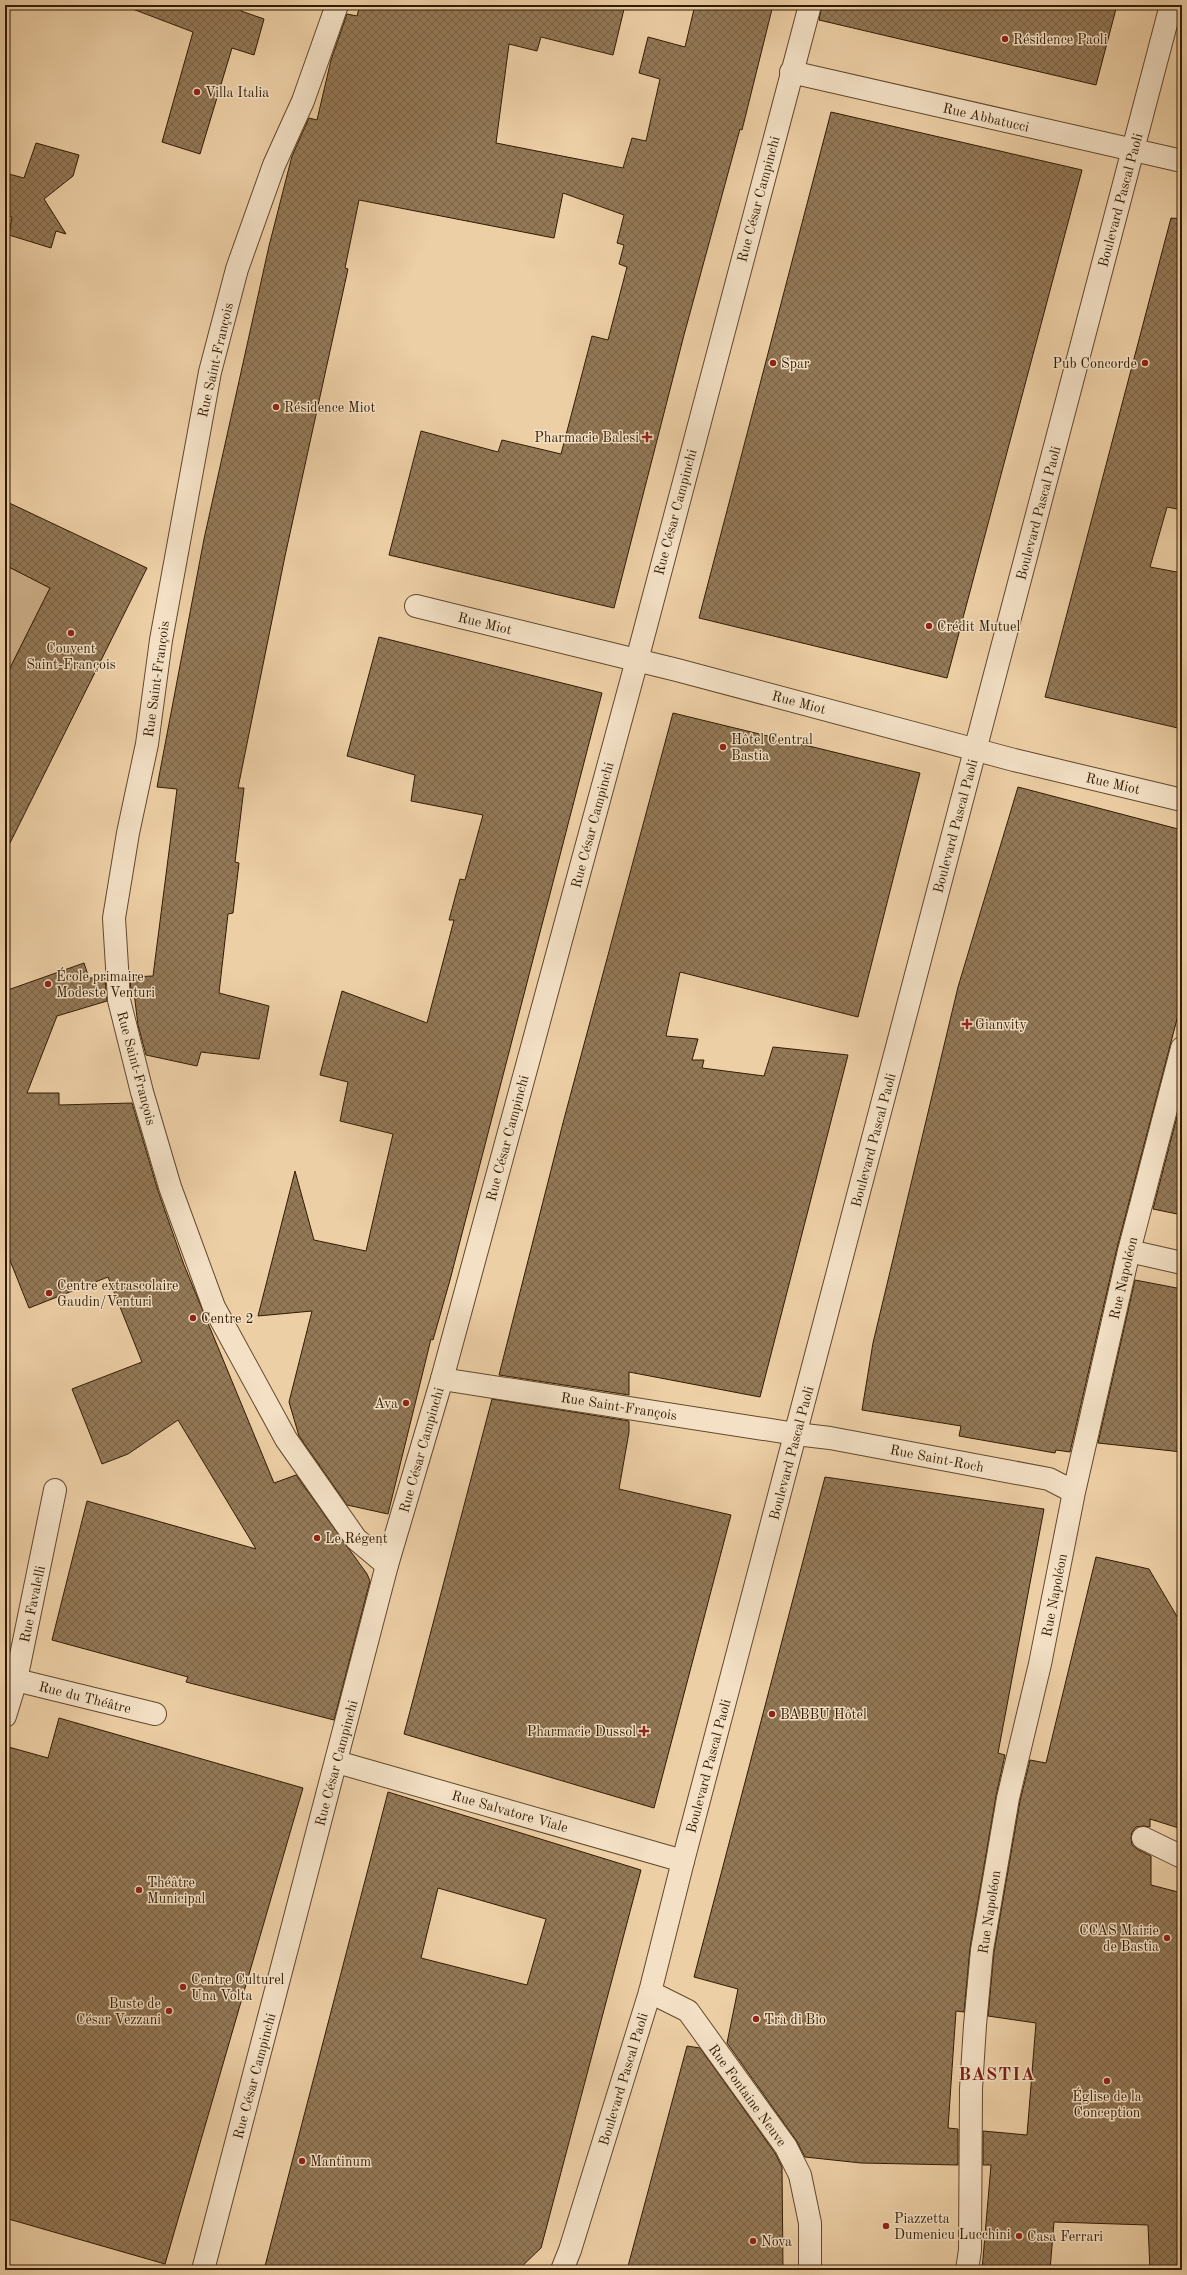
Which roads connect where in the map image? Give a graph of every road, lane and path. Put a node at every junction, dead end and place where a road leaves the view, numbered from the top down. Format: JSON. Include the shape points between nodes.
{"nodes":[{"id":1,"x":337,"y":5,"type":"edge"},
{"id":2,"x":810,"y":5,"type":"edge"},
{"id":3,"x":1171,"y":5,"type":"edge"},
{"id":4,"x":791,"y":72,"type":"junction"},
{"id":5,"x":1134,"y":150,"type":"junction"},
{"id":6,"x":1182,"y":161,"type":"edge"},
{"id":7,"x":416,"y":606,"type":"dead end"},
{"id":8,"x":637,"y":660,"type":"junction"},
{"id":9,"x":976,"y":748,"type":"junction"},
{"id":10,"x":1182,"y":800,"type":"edge"},
{"id":11,"x":1182,"y":1048,"type":"edge"},
{"id":12,"x":1129,"y":1251,"type":"junction"},
{"id":13,"x":1182,"y":1263,"type":"edge"},
{"id":14,"x":442,"y":1379,"type":"junction"},
{"id":15,"x":796,"y":1434,"type":"junction"},
{"id":16,"x":55,"y":1490,"type":"dead end"},
{"id":17,"x":1074,"y":1492,"type":"junction"},
{"id":18,"x":387,"y":1565,"type":"junction"},
{"id":19,"x":16,"y":1680,"type":"junction"},
{"id":20,"x":155,"y":1714,"type":"dead end"},
{"id":21,"x":5,"y":1716,"type":"edge"},
{"id":22,"x":337,"y":1762,"type":"junction"},
{"id":23,"x":1143,"y":1838,"type":"dead end"},
{"id":24,"x":1182,"y":1857,"type":"edge"},
{"id":25,"x":683,"y":1861,"type":"junction"},
{"id":26,"x":650,"y":1992,"type":"junction"},
{"id":27,"x":203,"y":2270,"type":"edge"},
{"id":28,"x":562,"y":2270,"type":"edge"},
{"id":29,"x":810,"y":2270,"type":"edge"},
{"id":30,"x":967,"y":2270,"type":"edge"}],
"edges":[{"from":1,"to":18,"type":"street","name":"Rue Saint-François","via":[[303,102],[274,165],[237,269],[210,372],[161,640],[147,744],[128,833],[114,918],[119,1000],[144,1099],[170,1187],[214,1307],[286,1440],[356,1539]]},
{"from":2,"to":4,"type":"street","name":"Rue César Campinchi"},
{"from":3,"to":5,"type":"street","name":"Boulevard Pascal Paoli"},
{"from":4,"to":5,"type":"street","name":"Rue Abbatucci"},
{"from":4,"to":8,"type":"street","name":"Rue César Campinchi"},
{"from":5,"to":6,"type":"street","name":"Rue Abbatucci"},
{"from":5,"to":9,"type":"street","name":"Boulevard Pascal Paoli"},
{"from":7,"to":8,"type":"street","name":"Rue Miot"},
{"from":8,"to":9,"type":"street","name":"Rue Miot"},
{"from":8,"to":14,"type":"street","name":"Rue César Campinchi"},
{"from":9,"to":10,"type":"street","name":"Rue Miot","via":[[1014,760]]},
{"from":9,"to":15,"type":"street","name":"Boulevard Pascal Paoli"},
{"from":11,"to":12,"type":"street","name":"Rue Napoléon"},
{"from":12,"to":13,"type":"street"},
{"from":12,"to":17,"type":"street","name":"Rue Napoléon"},
{"from":14,"to":15,"type":"street","name":"Rue Saint-François"},
{"from":14,"to":18,"type":"street","name":"Rue César Campinchi"},
{"from":15,"to":17,"type":"street","name":"Rue Saint-Roch","via":[[830,1438],[1049,1479]]},
{"from":15,"to":25,"type":"street","name":"Boulevard Pascal Paoli"},
{"from":16,"to":19,"type":"street","name":"Rue Favalelli"},
{"from":17,"to":30,"type":"street","name":"Rue Napoléon","via":[[1040,1664],[1008,1798],[982,1950],[974,2041],[970,2250]]},
{"from":18,"to":22,"type":"street","name":"Rue César Campinchi"},
{"from":19,"to":20,"type":"street","name":"Rue du Théâtre"},
{"from":19,"to":21,"type":"street","name":"Rue Favalelli"},
{"from":22,"to":25,"type":"street","name":"Rue Salvatore Viale"},
{"from":22,"to":27,"type":"street","name":"Rue César Campinchi"},
{"from":23,"to":24,"type":"street"},
{"from":25,"to":26,"type":"street","name":"Boulevard Pascal Paoli"},
{"from":26,"to":28,"type":"street","name":"Boulevard Pascal Paoli"},
{"from":26,"to":29,"type":"street","name":"Rue Fontaine Neuve","via":[[688,2011],[786,2147],[800,2176],[810,2223]]}]}
